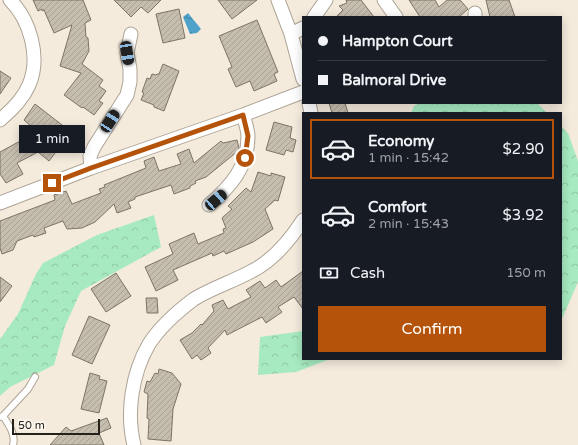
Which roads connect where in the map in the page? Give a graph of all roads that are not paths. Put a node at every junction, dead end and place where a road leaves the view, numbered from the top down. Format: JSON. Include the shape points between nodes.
{"nodes":[{"id":1,"x":10,"y":0,"type":"edge"},
{"id":2,"x":278,"y":0,"type":"edge"},
{"id":3,"x":326,"y":0,"type":"edge"},
{"id":4,"x":384,"y":0,"type":"edge"},
{"id":5,"x":315,"y":16,"type":"edge"},
{"id":6,"x":395,"y":16,"type":"edge"},
{"id":7,"x":302,"y":28,"type":"edge"},
{"id":8,"x":131,"y":34,"type":"dead end"},
{"id":9,"x":291,"y":34,"type":"junction"},
{"id":10,"x":302,"y":75,"type":"edge"},
{"id":11,"x":302,"y":92,"type":"edge"},
{"id":12,"x":243,"y":115,"type":"junction"},
{"id":13,"x":0,"y":120,"type":"edge"},
{"id":14,"x":91,"y":168,"type":"junction"},
{"id":15,"x":0,"y":203,"type":"edge"},
{"id":16,"x":210,"y":205,"type":"dead end"},
{"id":17,"x":302,"y":222,"type":"edge"},
{"id":18,"x":35,"y":376,"type":"dead end"},
{"id":19,"x":2,"y":417,"type":"edge"},
{"id":20,"x":13,"y":445,"type":"edge"},
{"id":21,"x":134,"y":445,"type":"edge"}],
"edges":[{"from":1,"to":13,"type":"street","via":[[24,18],[34,51],[33,68],[30,84],[22,98]]},
{"from":2,"to":9,"type":"street"},
{"from":3,"to":5,"type":"street"},
{"from":4,"to":6,"type":"street"},
{"from":7,"to":9,"type":"street"},
{"from":8,"to":14,"type":"street","via":[[127,53],[130,68],[127,95],[94,147],[90,156]]},
{"from":9,"to":10,"type":"street"},
{"from":11,"to":12,"type":"street"},
{"from":12,"to":14,"type":"street"},
{"from":12,"to":16,"type":"street","via":[[248,136],[245,158],[235,179]]},
{"from":14,"to":15,"type":"street"},
{"from":17,"to":21,"type":"street","via":[[282,249],[269,260],[253,271],[195,299],[177,313],[149,344],[135,380],[132,399],[130,418]]},
{"from":18,"to":19,"type":"lane","via":[[28,389]]},
{"from":19,"to":20,"type":"lane","via":[[11,428]]}]}
